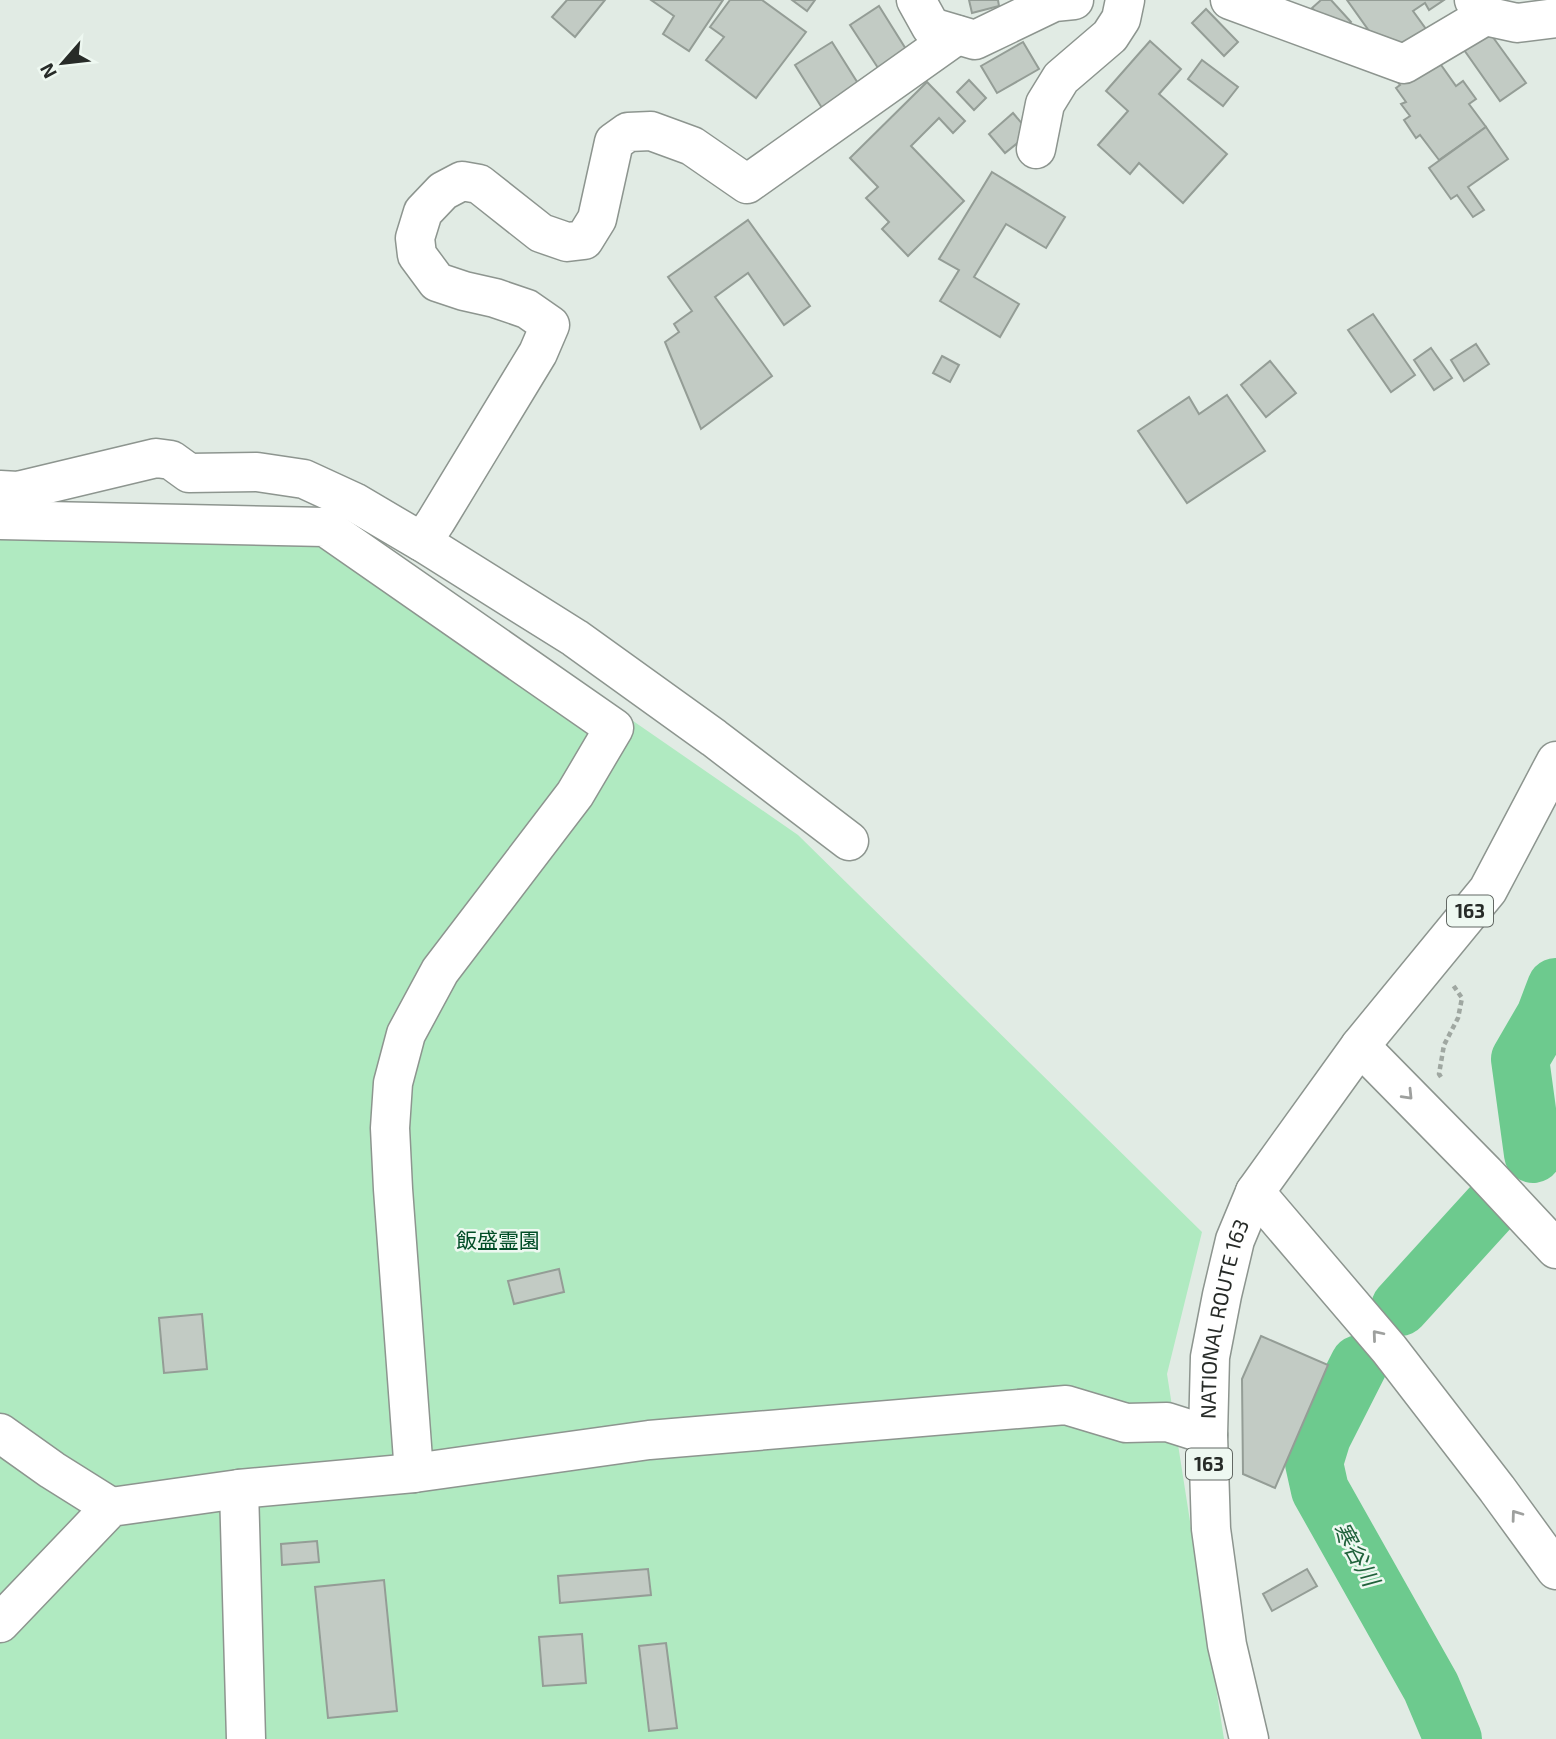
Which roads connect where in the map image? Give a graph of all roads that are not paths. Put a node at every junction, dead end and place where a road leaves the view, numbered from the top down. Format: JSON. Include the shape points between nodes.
{"nodes":[{"id":1,"x":916,"y":0,"type":"edge"},
{"id":2,"x":1074,"y":0,"type":"edge"},
{"id":3,"x":1125,"y":0,"type":"edge"},
{"id":4,"x":1230,"y":0,"type":"edge"},
{"id":5,"x":1480,"y":8,"type":"edge"},
{"id":6,"x":1556,"y":18,"type":"edge"},
{"id":7,"x":957,"y":34,"type":"junction"},
{"id":8,"x":1036,"y":149,"type":"dead end"},
{"id":9,"x":0,"y":490,"type":"edge"},
{"id":10,"x":0,"y":520,"type":"edge"},
{"id":11,"x":429,"y":531,"type":"junction"},
{"id":12,"x":1556,"y":761,"type":"edge"},
{"id":13,"x":849,"y":841,"type":"dead end"},
{"id":14,"x":1360,"y":1046,"type":"junction"},
{"id":15,"x":1255,"y":1192,"type":"junction"},
{"id":16,"x":1556,"y":1249,"type":"edge"},
{"id":17,"x":0,"y":1433,"type":"edge"},
{"id":18,"x":1208,"y":1435,"type":"junction"},
{"id":19,"x":414,"y":1473,"type":"junction"},
{"id":20,"x":239,"y":1489,"type":"junction"},
{"id":21,"x":111,"y":1507,"type":"junction"},
{"id":22,"x":1556,"y":1570,"type":"edge"},
{"id":23,"x":0,"y":1623,"type":"edge"},
{"id":24,"x":246,"y":1739,"type":"edge"},
{"id":25,"x":1249,"y":1739,"type":"edge"}],
"edges":[{"from":1,"to":7,"type":"main road","via":[[931,27]]},
{"from":2,"to":7,"type":"main road","via":[[1054,2],[975,40]]},
{"from":3,"to":8,"type":"main road","via":[[1121,19],[1110,36],[1061,78],[1045,104]]},
{"from":4,"to":5,"type":"main road","via":[[1404,64]]},
{"from":5,"to":6,"type":"main road","via":[[1517,23]]},
{"from":7,"to":11,"type":"main road","via":[[747,184],[692,146],[651,131],[628,132],[614,142],[597,219],[584,240],[567,242],[541,233],[479,184],[462,181],[443,191],[423,212],[415,238],[417,255],[437,282],[527,309],[550,325]]},
{"from":9,"to":11,"type":"main road","via":[[18,491],[156,458],[171,460],[189,473],[257,471],[304,479]]},
{"from":10,"to":19,"type":"main road","via":[[325,527],[614,728],[575,794],[440,971],[406,1034],[393,1083],[390,1128]]},
{"from":11,"to":13,"type":"main road"},
{"from":12,"to":14,"type":"main road","number":"163","via":[[1488,890]]},
{"from":14,"to":15,"type":"main road","number":"163"},
{"from":14,"to":16,"type":"main road","one_way":true},
{"from":15,"to":18,"type":"main road","name":"NATIONAL ROUTE 163","number":"163","via":[[1235,1240],[1210,1357]]},
{"from":22,"to":15,"type":"main road","one_way":true,"via":[[1389,1349]]},
{"from":17,"to":21,"type":"main road"},
{"from":18,"to":19,"type":"main road","via":[[1167,1422],[1126,1423],[1066,1405],[649,1440]]},
{"from":18,"to":25,"type":"main road","name":"NATIONAL ROUTE 163","number":"163","via":[[1212,1529],[1227,1644]]},
{"from":19,"to":20,"type":"main road"},
{"from":20,"to":21,"type":"main road"},
{"from":20,"to":24,"type":"main road"},
{"from":21,"to":23,"type":"main road"}]}
